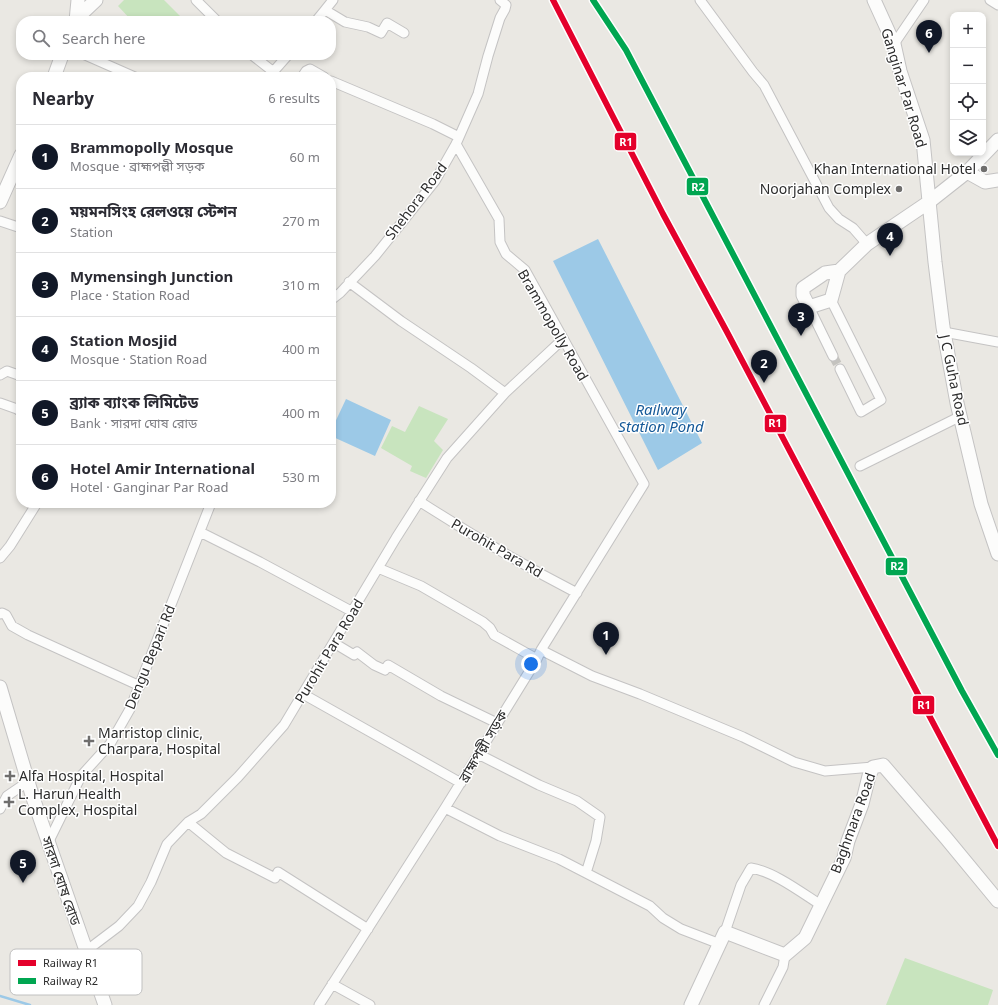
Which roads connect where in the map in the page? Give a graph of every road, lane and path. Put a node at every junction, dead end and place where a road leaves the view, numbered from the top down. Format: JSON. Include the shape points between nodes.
{"nodes":[{"id":1,"x":78,"y":0,"type":"edge"},
{"id":2,"x":96,"y":0,"type":"edge"},
{"id":3,"x":196,"y":0,"type":"edge"},
{"id":4,"x":333,"y":0,"type":"edge"},
{"id":5,"x":500,"y":0,"type":"edge"},
{"id":6,"x":700,"y":0,"type":"edge"},
{"id":7,"x":874,"y":0,"type":"edge"},
{"id":8,"x":924,"y":0,"type":"edge"},
{"id":9,"x":990,"y":0,"type":"edge"},
{"id":10,"x":998,"y":5,"type":"edge"},
{"id":11,"x":324,"y":10,"type":"junction"},
{"id":12,"x":76,"y":16,"type":"edge"},
{"id":13,"x":80,"y":16,"type":"edge"},
{"id":14,"x":212,"y":16,"type":"edge"},
{"id":15,"x":320,"y":16,"type":"edge"},
{"id":16,"x":334,"y":16,"type":"edge"},
{"id":17,"x":336,"y":17,"type":"edge"},
{"id":18,"x":404,"y":33,"type":"dead end"},
{"id":19,"x":894,"y":44,"type":"junction"},
{"id":20,"x":60,"y":60,"type":"edge"},
{"id":21,"x":96,"y":60,"type":"edge"},
{"id":22,"x":259,"y":60,"type":"edge"},
{"id":23,"x":285,"y":60,"type":"edge"},
{"id":24,"x":56,"y":72,"type":"edge"},
{"id":25,"x":124,"y":72,"type":"edge"},
{"id":26,"x":274,"y":72,"type":"edge"},
{"id":27,"x":278,"y":72,"type":"edge"},
{"id":28,"x":336,"y":83,"type":"edge"},
{"id":29,"x":998,"y":140,"type":"edge"},
{"id":30,"x":457,"y":141,"type":"junction"},
{"id":31,"x":16,"y":166,"type":"edge"},
{"id":32,"x":967,"y":172,"type":"junction"},
{"id":33,"x":998,"y":180,"type":"edge"},
{"id":34,"x":0,"y":202,"type":"edge"},
{"id":35,"x":929,"y":202,"type":"junction"},
{"id":36,"x":0,"y":222,"type":"edge"},
{"id":37,"x":16,"y":227,"type":"edge"},
{"id":38,"x":867,"y":244,"type":"junction"},
{"id":39,"x":839,"y":271,"type":"junction"},
{"id":40,"x":349,"y":282,"type":"junction"},
{"id":41,"x":336,"y":296,"type":"edge"},
{"id":42,"x":831,"y":300,"type":"junction"},
{"id":43,"x":809,"y":307,"type":"junction"},
{"id":44,"x":944,"y":332,"type":"junction"},
{"id":45,"x":562,"y":340,"type":"junction"},
{"id":46,"x":998,"y":342,"type":"edge"},
{"id":47,"x":833,"y":356,"type":"tunnel mouth"},
{"id":48,"x":840,"y":369,"type":"tunnel mouth"},
{"id":49,"x":4,"y":373,"type":"edge"},
{"id":50,"x":16,"y":375,"type":"edge"},
{"id":51,"x":505,"y":393,"type":"junction"},
{"id":52,"x":0,"y":403,"type":"edge"},
{"id":53,"x":16,"y":409,"type":"edge"},
{"id":54,"x":961,"y":416,"type":"junction"},
{"id":55,"x":860,"y":466,"type":"dead end"},
{"id":56,"x":644,"y":484,"type":"joint"},
{"id":57,"x":419,"y":501,"type":"junction"},
{"id":58,"x":34,"y":508,"type":"edge"},
{"id":59,"x":209,"y":508,"type":"edge"},
{"id":60,"x":200,"y":532,"type":"junction"},
{"id":61,"x":998,"y":554,"type":"edge"},
{"id":62,"x":0,"y":558,"type":"edge"},
{"id":63,"x":378,"y":568,"type":"junction"},
{"id":64,"x":576,"y":593,"type":"junction"},
{"id":65,"x":352,"y":612,"type":"junction"},
{"id":66,"x":0,"y":614,"type":"edge"},
{"id":67,"x":334,"y":643,"type":"junction"},
{"id":68,"x":541,"y":650,"type":"junction"},
{"id":69,"x":537,"y":659,"type":"junction"},
{"id":70,"x":0,"y":686,"type":"edge"},
{"id":71,"x":140,"y":686,"type":"junction"},
{"id":72,"x":303,"y":694,"type":"junction"},
{"id":73,"x":497,"y":723,"type":"junction"},
{"id":74,"x":478,"y":754,"type":"junction"},
{"id":75,"x":873,"y":767,"type":"junction"},
{"id":76,"x":29,"y":781,"type":"junction"},
{"id":77,"x":461,"y":783,"type":"junction"},
{"id":78,"x":445,"y":808,"type":"junction"},
{"id":79,"x":0,"y":809,"type":"edge"},
{"id":80,"x":188,"y":822,"type":"junction"},
{"id":81,"x":48,"y":842,"type":"junction"},
{"id":82,"x":586,"y":873,"type":"junction"},
{"id":83,"x":998,"y":901,"type":"edge"},
{"id":84,"x":821,"y":905,"type":"junction"},
{"id":85,"x":368,"y":929,"type":"junction"},
{"id":86,"x":722,"y":938,"type":"junction"},
{"id":87,"x":85,"y":949,"type":"edge"},
{"id":88,"x":89,"y":949,"type":"edge"},
{"id":89,"x":785,"y":955,"type":"junction"},
{"id":90,"x":332,"y":984,"type":"junction"},
{"id":91,"x":101,"y":995,"type":"edge"},
{"id":92,"x":105,"y":1005,"type":"edge"},
{"id":93,"x":319,"y":1005,"type":"edge"},
{"id":94,"x":370,"y":1005,"type":"edge"},
{"id":95,"x":691,"y":1005,"type":"edge"},
{"id":96,"x":764,"y":1005,"type":"edge"}],
"edges":[{"from":1,"to":12,"type":"street"},
{"from":2,"to":13,"type":"street"},
{"from":3,"to":14,"type":"street"},
{"from":4,"to":11,"type":"street"},
{"from":5,"to":30,"type":"street","name":"Shehora Road","via":[[506,5],[505,9],[500,18],[478,94]]},
{"from":6,"to":38,"type":"street","via":[[764,85],[829,208]]},
{"from":7,"to":19,"type":"street","name":"Ganginar Par Road"},
{"from":8,"to":19,"type":"street"},
{"from":9,"to":10,"type":"street"},
{"from":11,"to":15,"type":"street"},
{"from":11,"to":16,"type":"street"},
{"from":17,"to":18,"type":"street","via":[[381,33],[387,23]]},
{"from":19,"to":35,"type":"street","name":"Ganginar Par Road","via":[[900,71],[923,140]]},
{"from":20,"to":24,"type":"street"},
{"from":21,"to":25,"type":"street"},
{"from":22,"to":26,"type":"street"},
{"from":23,"to":27,"type":"street"},
{"from":28,"to":30,"type":"street","via":[[433,124]]},
{"from":29,"to":32,"type":"street"},
{"from":30,"to":40,"type":"street","name":"Shehora Road","via":[[435,181],[375,256]]},
{"from":30,"to":45,"type":"street","name":"Brammopolly Road","via":[[499,219],[500,242],[506,254],[525,270]]},
{"from":31,"to":34,"type":"street"},
{"from":32,"to":33,"type":"street","via":[[985,182]]},
{"from":32,"to":35,"type":"street"},
{"from":35,"to":38,"type":"street"},
{"from":35,"to":44,"type":"street","name":"J C Guha Road"},
{"from":36,"to":37,"type":"street"},
{"from":38,"to":39,"type":"street"},
{"from":39,"to":42,"type":"street"},
{"from":39,"to":43,"type":"street","via":[[825,273],[803,288],[803,295]]},
{"from":40,"to":41,"type":"street","name":"Shehora Road"},
{"from":40,"to":51,"type":"street"},
{"from":42,"to":43,"type":"street"},
{"from":42,"to":48,"type":"street","via":[[881,400],[861,412]]},
{"from":43,"to":47,"type":"street"},
{"from":44,"to":46,"type":"street"},
{"from":44,"to":54,"type":"street","name":"J C Guha Road"},
{"from":45,"to":51,"type":"street","name":"Purohit Para Road"},
{"from":45,"to":56,"type":"street","name":"Brammopolly Road"},
{"from":49,"to":50,"type":"street"},
{"from":51,"to":57,"type":"street","name":"Purohit Para Road","via":[[447,458]]},
{"from":52,"to":53,"type":"street"},
{"from":54,"to":55,"type":"street"},
{"from":54,"to":61,"type":"street","name":"J C Guha Road","via":[[981,504]]},
{"from":56,"to":64,"type":"street","name":"ব্রাহ্মপল্লী সড়ক"},
{"from":57,"to":63,"type":"street","name":"Purohit Para Road"},
{"from":57,"to":64,"type":"street","name":"Purohit Para Rd","via":[[464,530]]},
{"from":58,"to":62,"type":"street"},
{"from":59,"to":60,"type":"street","name":"Dengu Bepari Rd"},
{"from":60,"to":65,"type":"street"},
{"from":60,"to":71,"type":"street","name":"Dengu Bepari Rd"},
{"from":63,"to":65,"type":"street","name":"Purohit Para Road"},
{"from":63,"to":69,"type":"street","via":[[421,586],[483,622],[494,635]]},
{"from":64,"to":68,"type":"street","name":"ব্রাহ্মপল্লী সড়ক"},
{"from":65,"to":67,"type":"street","name":"Purohit Para Road"},
{"from":66,"to":71,"type":"street","via":[[6,615],[12,626],[28,635]]},
{"from":67,"to":72,"type":"street","name":"Purohit Para Road"},
{"from":67,"to":73,"type":"street","via":[[354,655],[357,652],[385,670],[388,665],[441,696]]},
{"from":68,"to":69,"type":"street","name":"ব্রাহ্মপল্লী সড়ক"},
{"from":68,"to":75,"type":"street","via":[[592,676],[743,737],[794,762],[826,771]]},
{"from":69,"to":73,"type":"street","name":"ব্রাহ্মপল্লী সড়ক"},
{"from":70,"to":76,"type":"street","name":"সারদা ঘোষ রোড"},
{"from":71,"to":81,"type":"street","name":"Dengu Bepari Rd","via":[[110,744],[81,776]]},
{"from":72,"to":77,"type":"street"},
{"from":72,"to":80,"type":"street","name":"Purohit Para Road","via":[[284,725],[238,777],[201,814]]},
{"from":73,"to":74,"type":"street","name":"ব্রাহ্মপল্লী সড়ক"},
{"from":74,"to":77,"type":"street","name":"ব্রাহ্মপল্লী সড়ক"},
{"from":74,"to":82,"type":"street","via":[[539,785],[578,801],[600,817]]},
{"from":75,"to":83,"type":"street","name":"Baghmara Road","via":[[883,765]]},
{"from":75,"to":84,"type":"street","name":"Baghmara Road","via":[[844,858]]},
{"from":76,"to":79,"type":"street","via":[[7,796]]},
{"from":76,"to":81,"type":"street","name":"সারদা ঘোষ রোড"},
{"from":77,"to":78,"type":"street","name":"ব্রাহ্মপল্লী সড়ক"},
{"from":78,"to":82,"type":"street","via":[[500,836],[559,859]]},
{"from":78,"to":85,"type":"street","name":"ব্রাহ্মপল্লী সড়ক"},
{"from":80,"to":85,"type":"street","via":[[226,853],[275,878],[278,872]]},
{"from":80,"to":88,"type":"street","name":"Purohit Para Road","via":[[167,844],[138,906],[119,926]]},
{"from":81,"to":87,"type":"street","name":"সারদা ঘোষ রোড"},
{"from":82,"to":86,"type":"street","via":[[650,906],[681,929]]},
{"from":84,"to":86,"type":"street","via":[[773,876],[751,868],[741,885]]},
{"from":84,"to":89,"type":"street","name":"Baghmara Road","via":[[805,938]]},
{"from":85,"to":90,"type":"street","name":"ব্রাহ্মপল্লী সড়ক"},
{"from":86,"to":89,"type":"street"},
{"from":86,"to":95,"type":"street"},
{"from":89,"to":96,"type":"street","via":[[783,967]]},
{"from":90,"to":93,"type":"street","name":"ব্রাহ্মপল্লী সড়ক"},
{"from":90,"to":94,"type":"street"},
{"from":91,"to":92,"type":"street","name":"সারদা ঘোষ রোড"}]}
